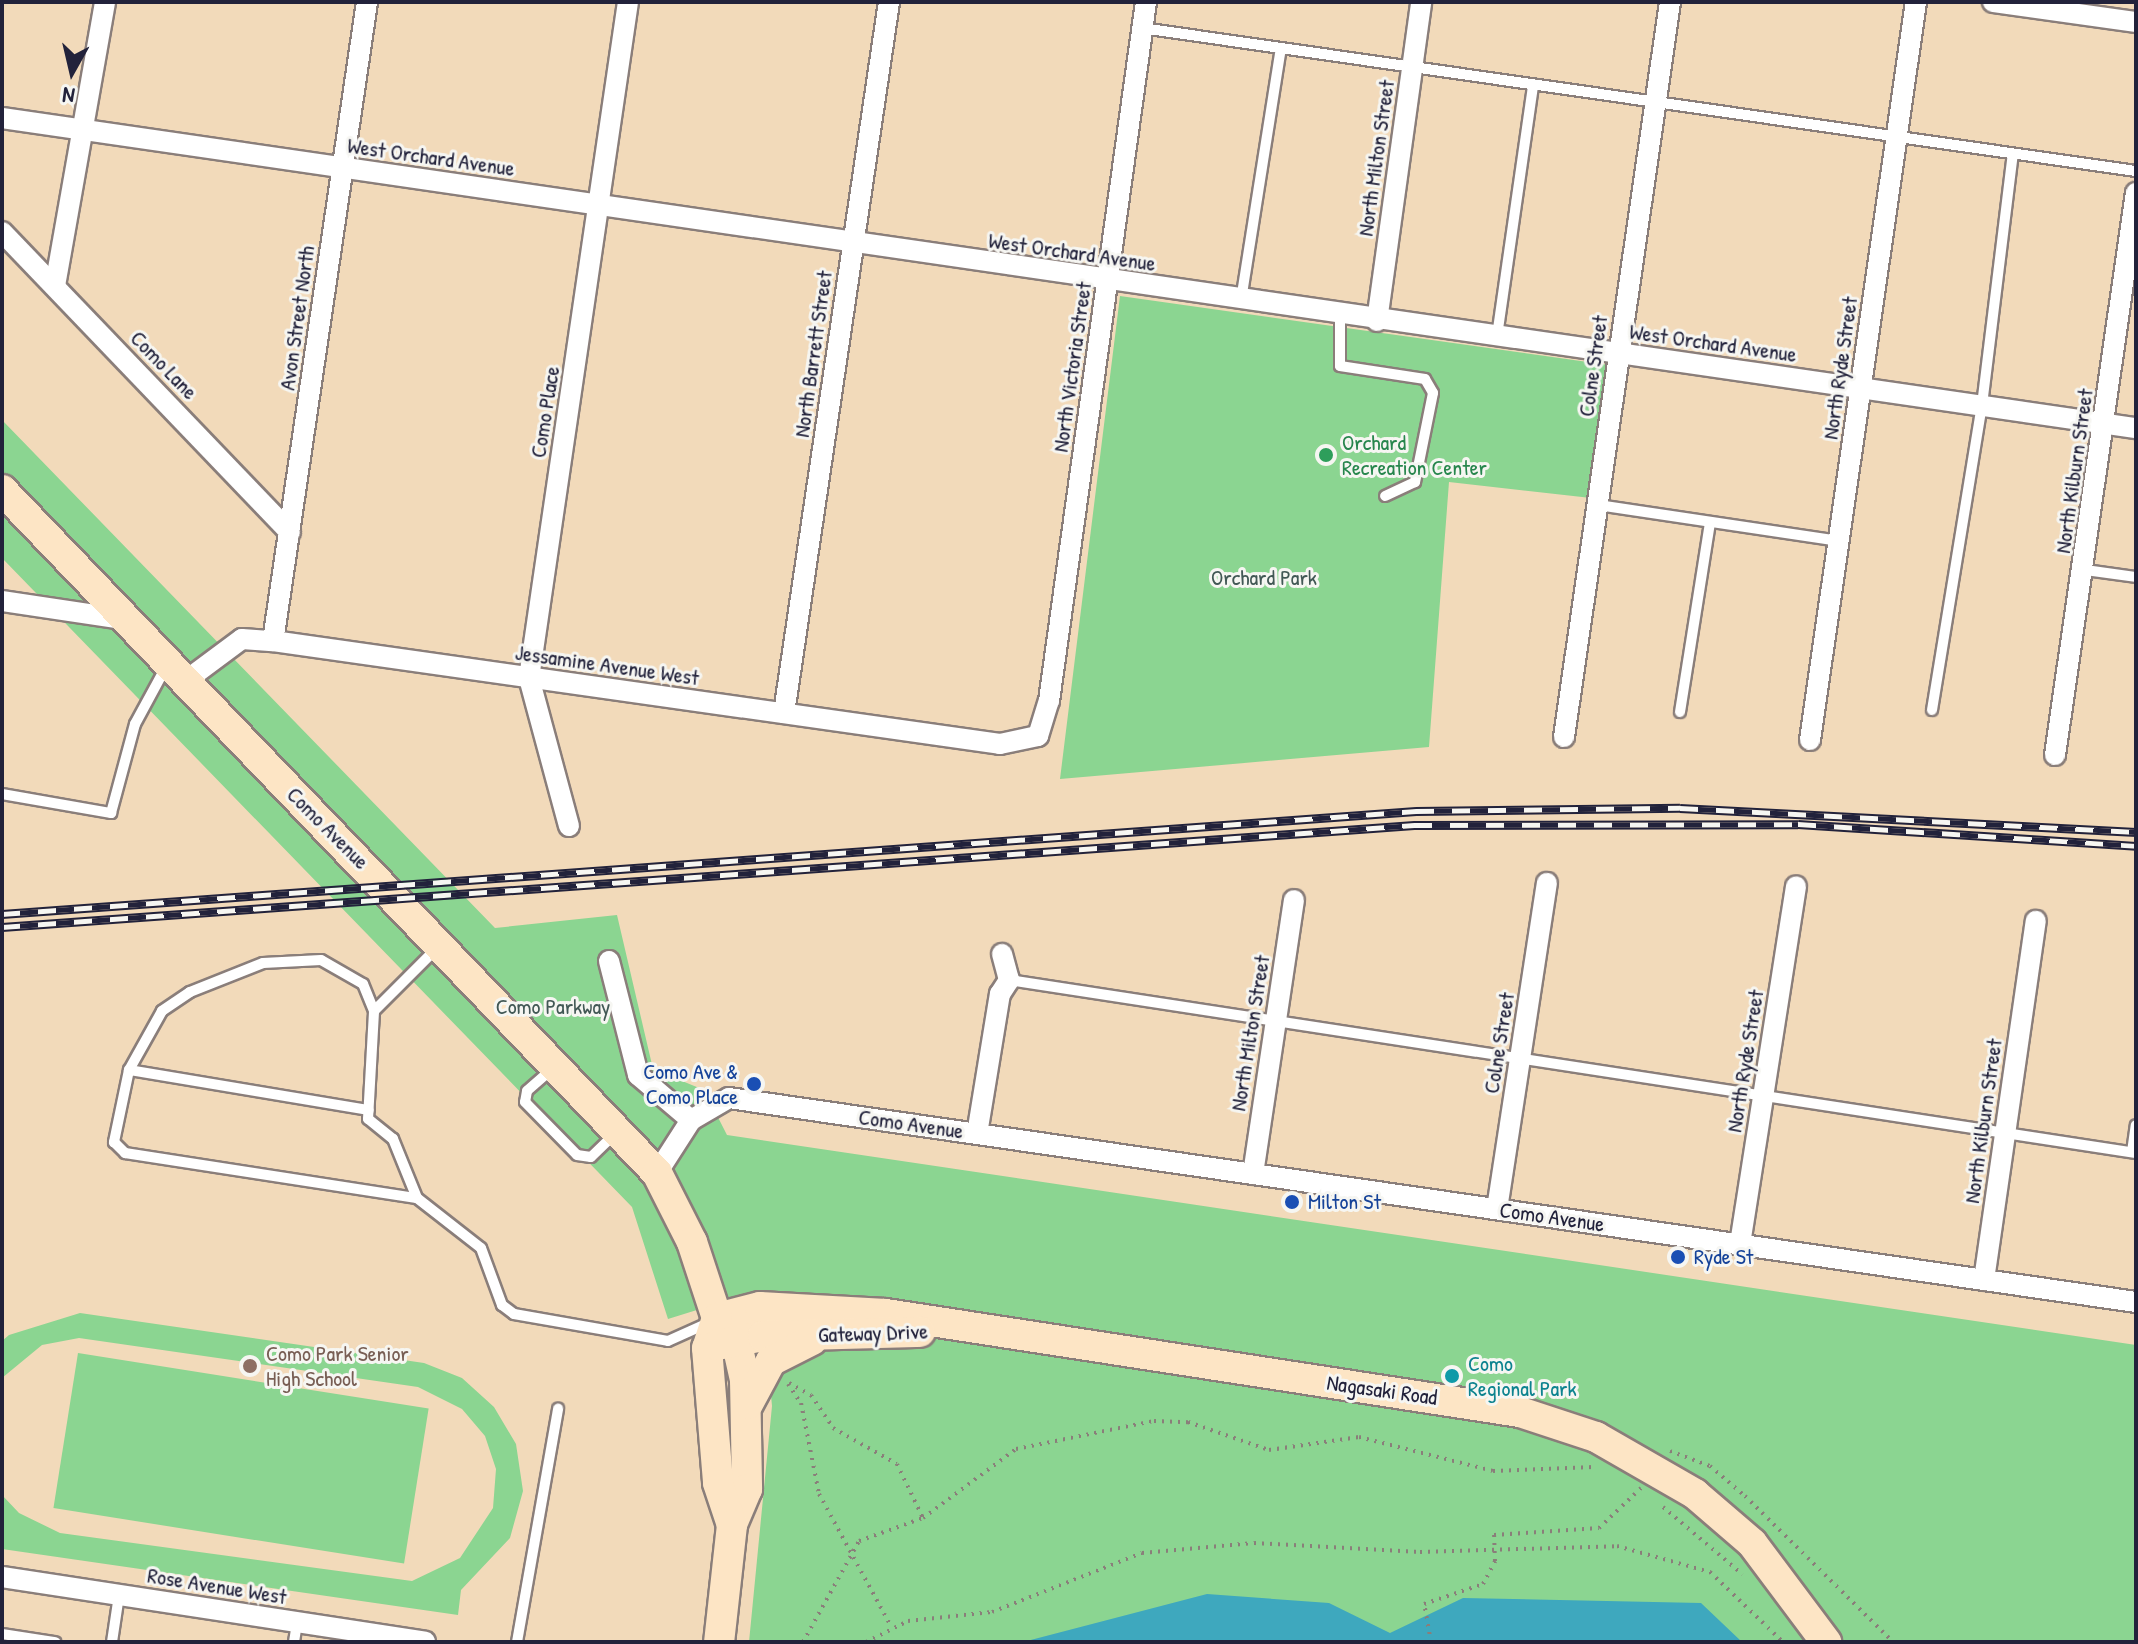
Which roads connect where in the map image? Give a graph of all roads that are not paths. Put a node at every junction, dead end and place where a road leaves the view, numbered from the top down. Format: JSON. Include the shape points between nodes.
{"nodes":[{"id":1,"x":105,"y":2,"type":"edge"},
{"id":2,"x":367,"y":2,"type":"edge"},
{"id":3,"x":628,"y":2,"type":"edge"},
{"id":4,"x":889,"y":2,"type":"edge"},
{"id":5,"x":1146,"y":2,"type":"edge"},
{"id":6,"x":1421,"y":2,"type":"edge"},
{"id":7,"x":1670,"y":2,"type":"edge"},
{"id":8,"x":1916,"y":2,"type":"edge"},
{"id":9,"x":1993,"y":2,"type":"edge"},
{"id":10,"x":2136,"y":22,"type":"edge"},
{"id":11,"x":1142,"y":28,"type":"junction"},
{"id":12,"x":1280,"y":53,"type":"junction"},
{"id":13,"x":1413,"y":68,"type":"junction"},
{"id":14,"x":1533,"y":85,"type":"junction"},
{"id":15,"x":1656,"y":103,"type":"junction"},
{"id":16,"x":2,"y":118,"type":"edge"},
{"id":17,"x":86,"y":129,"type":"junction"},
{"id":18,"x":1897,"y":138,"type":"junction"},
{"id":19,"x":2013,"y":154,"type":"junction"},
{"id":20,"x":343,"y":168,"type":"junction"},
{"id":21,"x":2136,"y":171,"type":"edge"},
{"id":22,"x":2136,"y":193,"type":"edge"},
{"id":23,"x":601,"y":207,"type":"junction"},
{"id":24,"x":2,"y":232,"type":"edge"},
{"id":25,"x":854,"y":243,"type":"junction"},
{"id":26,"x":1108,"y":282,"type":"junction"},
{"id":27,"x":55,"y":286,"type":"junction"},
{"id":28,"x":1241,"y":300,"type":"junction"},
{"id":29,"x":1340,"y":315,"type":"junction"},
{"id":30,"x":1377,"y":321,"type":"junction"},
{"id":31,"x":1497,"y":338,"type":"junction"},
{"id":32,"x":1619,"y":355,"type":"junction"},
{"id":33,"x":1861,"y":388,"type":"junction"},
{"id":34,"x":1982,"y":405,"type":"junction"},
{"id":35,"x":2105,"y":424,"type":"junction"},
{"id":36,"x":2136,"y":428,"type":"edge"},
{"id":37,"x":2,"y":490,"type":"edge"},
{"id":38,"x":1385,"y":496,"type":"dead end"},
{"id":39,"x":1598,"y":505,"type":"junction"},
{"id":40,"x":1710,"y":522,"type":"junction"},
{"id":41,"x":290,"y":532,"type":"junction"},
{"id":42,"x":1839,"y":541,"type":"junction"},
{"id":43,"x":2085,"y":570,"type":"junction"},
{"id":44,"x":2136,"y":577,"type":"edge"},
{"id":45,"x":2,"y":601,"type":"edge"},
{"id":46,"x":122,"y":619,"type":"junction"},
{"id":47,"x":273,"y":641,"type":"junction"},
{"id":48,"x":176,"y":674,"type":"junction"},
{"id":49,"x":529,"y":678,"type":"junction"},
{"id":50,"x":1932,"y":710,"type":"dead end"},
{"id":51,"x":1680,"y":712,"type":"dead end"},
{"id":52,"x":784,"y":713,"type":"junction"},
{"id":53,"x":1038,"y":736,"type":"joint"},
{"id":54,"x":1564,"y":737,"type":"dead end"},
{"id":55,"x":1810,"y":740,"type":"dead end"},
{"id":56,"x":2055,"y":755,"type":"dead end"},
{"id":57,"x":2,"y":794,"type":"edge"},
{"id":58,"x":569,"y":826,"type":"dead end"},
{"id":59,"x":1547,"y":883,"type":"dead end"},
{"id":60,"x":1796,"y":886,"type":"dead end"},
{"id":61,"x":1294,"y":900,"type":"dead end"},
{"id":62,"x":2036,"y":921,"type":"dead end"},
{"id":63,"x":442,"y":943,"type":"junction"},
{"id":64,"x":1002,"y":954,"type":"dead end"},
{"id":65,"x":609,"y":961,"type":"dead end"},
{"id":66,"x":1009,"y":980,"type":"junction"},
{"id":67,"x":374,"y":1011,"type":"junction"},
{"id":68,"x":1276,"y":1026,"type":"junction"},
{"id":69,"x":1521,"y":1060,"type":"junction"},
{"id":70,"x":556,"y":1065,"type":"junction"},
{"id":71,"x":129,"y":1070,"type":"junction"},
{"id":72,"x":1764,"y":1097,"type":"junction"},
{"id":73,"x":369,"y":1110,"type":"junction"},
{"id":74,"x":691,"y":1120,"type":"junction"},
{"id":75,"x":2136,"y":1125,"type":"edge"},
{"id":76,"x":617,"y":1131,"type":"junction"},
{"id":77,"x":2007,"y":1133,"type":"junction"},
{"id":78,"x":977,"y":1134,"type":"junction"},
{"id":79,"x":2134,"y":1153,"type":"edge"},
{"id":80,"x":657,"y":1173,"type":"junction"},
{"id":81,"x":1253,"y":1174,"type":"junction"},
{"id":82,"x":417,"y":1198,"type":"junction"},
{"id":83,"x":1497,"y":1209,"type":"junction"},
{"id":84,"x":1740,"y":1244,"type":"junction"},
{"id":85,"x":1984,"y":1280,"type":"junction"},
{"id":86,"x":2136,"y":1302,"type":"edge"},
{"id":87,"x":949,"y":1329,"type":"junction"},
{"id":88,"x":720,"y":1335,"type":"junction"},
{"id":89,"x":828,"y":1336,"type":"junction"},
{"id":90,"x":558,"y":1409,"type":"dead end"},
{"id":91,"x":745,"y":1414,"type":"junction"},
{"id":92,"x":732,"y":1525,"type":"junction"},
{"id":93,"x":2,"y":1577,"type":"edge"},
{"id":94,"x":119,"y":1595,"type":"junction"},
{"id":95,"x":295,"y":1632,"type":"edge"},
{"id":96,"x":2,"y":1634,"type":"edge"},
{"id":97,"x":55,"y":1642,"type":"edge"},
{"id":98,"x":112,"y":1642,"type":"edge"},
{"id":99,"x":425,"y":1642,"type":"edge"},
{"id":100,"x":517,"y":1642,"type":"edge"},
{"id":101,"x":719,"y":1642,"type":"edge"},
{"id":102,"x":1826,"y":1642,"type":"edge"}],
"edges":[{"from":1,"to":17,"type":"street"},
{"from":2,"to":20,"type":"street","name":"Avon Street North"},
{"from":3,"to":23,"type":"street","name":"Como Place"},
{"from":4,"to":25,"type":"street","name":"North Barrett Street"},
{"from":5,"to":11,"type":"street","name":"North Victoria Street"},
{"from":6,"to":13,"type":"street","name":"North Milton Street"},
{"from":7,"to":15,"type":"street","name":"Colne Street"},
{"from":8,"to":18,"type":"street","name":"North Ryde Street"},
{"from":9,"to":10,"type":"street"},
{"from":11,"to":12,"type":"lane"},
{"from":11,"to":26,"type":"street","name":"North Victoria Street"},
{"from":12,"to":13,"type":"lane"},
{"from":12,"to":28,"type":"lane"},
{"from":13,"to":14,"type":"lane"},
{"from":13,"to":30,"type":"street","name":"North Milton Street"},
{"from":14,"to":15,"type":"lane"},
{"from":14,"to":31,"type":"lane"},
{"from":15,"to":18,"type":"lane"},
{"from":15,"to":32,"type":"street","name":"Colne Street"},
{"from":16,"to":17,"type":"street","name":"West Orchard Avenue"},
{"from":17,"to":20,"type":"street","name":"West Orchard Avenue"},
{"from":17,"to":27,"type":"street"},
{"from":18,"to":19,"type":"lane"},
{"from":18,"to":33,"type":"street","name":"North Ryde Street"},
{"from":19,"to":21,"type":"lane"},
{"from":19,"to":34,"type":"lane"},
{"from":20,"to":23,"type":"street","name":"West Orchard Avenue"},
{"from":20,"to":41,"type":"street","name":"Avon Street North"},
{"from":22,"to":35,"type":"street","name":"North Kilburn Street"},
{"from":23,"to":25,"type":"street","name":"West Orchard Avenue"},
{"from":23,"to":49,"type":"street","name":"Como Place"},
{"from":24,"to":27,"type":"street","name":"Como Lane"},
{"from":25,"to":26,"type":"street","name":"West Orchard Avenue"},
{"from":25,"to":52,"type":"street","name":"North Barrett Street"},
{"from":26,"to":28,"type":"street","name":"West Orchard Avenue"},
{"from":26,"to":53,"type":"street","name":"North Victoria Street","via":[[1049,701]]},
{"from":27,"to":41,"type":"street","name":"Como Lane"},
{"from":28,"to":29,"type":"street","name":"West Orchard Avenue"},
{"from":29,"to":30,"type":"street","name":"West Orchard Avenue"},
{"from":29,"to":38,"type":"lane","via":[[1340,366],[1425,379],[1433,393],[1415,482]]},
{"from":30,"to":31,"type":"street","name":"West Orchard Avenue"},
{"from":31,"to":32,"type":"street","name":"West Orchard Avenue"},
{"from":32,"to":33,"type":"street","name":"West Orchard Avenue"},
{"from":32,"to":39,"type":"street","name":"Colne Street"},
{"from":33,"to":34,"type":"street","name":"West Orchard Avenue"},
{"from":33,"to":42,"type":"street","name":"North Ryde Street"},
{"from":34,"to":35,"type":"street","name":"West Orchard Avenue"},
{"from":34,"to":50,"type":"lane"},
{"from":35,"to":36,"type":"street","name":"West Orchard Avenue"},
{"from":35,"to":43,"type":"street","name":"North Kilburn Street"},
{"from":37,"to":46,"type":"street","name":"Como Avenue"},
{"from":39,"to":40,"type":"lane"},
{"from":39,"to":54,"type":"street","name":"Colne Street"},
{"from":40,"to":42,"type":"lane"},
{"from":40,"to":51,"type":"lane"},
{"from":41,"to":47,"type":"street","name":"Avon Street North"},
{"from":42,"to":55,"type":"street","name":"North Ryde Street"},
{"from":43,"to":44,"type":"lane"},
{"from":43,"to":56,"type":"street","name":"North Kilburn Street"},
{"from":45,"to":46,"type":"street"},
{"from":46,"to":48,"type":"street","name":"Como Avenue"},
{"from":47,"to":48,"type":"street","name":"Jessamine Avenue West","via":[[242,639]]},
{"from":47,"to":49,"type":"street","name":"Jessamine Avenue West"},
{"from":48,"to":57,"type":"lane","via":[[135,724],[111,813]]},
{"from":48,"to":63,"type":"street","name":"Como Avenue"},
{"from":49,"to":52,"type":"street","name":"Jessamine Avenue West"},
{"from":49,"to":58,"type":"street","name":"Como Place"},
{"from":52,"to":53,"type":"street","name":"Jessamine Avenue West","via":[[1000,744]]},
{"from":59,"to":69,"type":"street","name":"Colne Street"},
{"from":60,"to":72,"type":"street","name":"North Ryde Street"},
{"from":61,"to":68,"type":"street","name":"North Milton Street"},
{"from":62,"to":77,"type":"street","name":"North Kilburn Street"},
{"from":63,"to":67,"type":"lane"},
{"from":63,"to":70,"type":"street","name":"Como Avenue"},
{"from":64,"to":66,"type":"street"},
{"from":65,"to":74,"type":"street","via":[[638,1075]]},
{"from":66,"to":68,"type":"lane"},
{"from":66,"to":78,"type":"street","via":[[1000,994]]},
{"from":67,"to":71,"type":"lane","via":[[363,984],[343,967],[292,958],[263,963],[162,1011]]},
{"from":67,"to":73,"type":"lane"},
{"from":68,"to":69,"type":"lane"},
{"from":68,"to":81,"type":"street","name":"North Milton Street"},
{"from":69,"to":72,"type":"lane"},
{"from":69,"to":83,"type":"street","name":"Colne Street"},
{"from":70,"to":76,"type":"street","name":"Como Avenue"},
{"from":70,"to":76,"type":"lane","via":[[527,1091],[525,1102],[577,1155],[591,1157]]},
{"from":71,"to":73,"type":"lane"},
{"from":71,"to":82,"type":"lane","via":[[114,1127],[114,1142],[125,1153]]},
{"from":72,"to":77,"type":"lane"},
{"from":72,"to":84,"type":"street","name":"North Ryde Street"},
{"from":73,"to":82,"type":"lane","via":[[368,1119],[393,1139]]},
{"from":74,"to":78,"type":"street","name":"Como Avenue","via":[[729,1098]]},
{"from":74,"to":80,"type":"street","name":"Como Avenue"},
{"from":75,"to":79,"type":"lane"},
{"from":76,"to":80,"type":"street","name":"Como Avenue"},
{"from":77,"to":79,"type":"lane"},
{"from":77,"to":85,"type":"street","name":"North Kilburn Street"},
{"from":78,"to":81,"type":"street","name":"Como Avenue"},
{"from":80,"to":88,"type":"street","via":[[692,1242]]},
{"from":81,"to":83,"type":"street","name":"Como Avenue"},
{"from":82,"to":88,"type":"lane","via":[[481,1248],[502,1305],[514,1314],[668,1341]]},
{"from":83,"to":84,"type":"street","name":"Como Avenue"},
{"from":84,"to":85,"type":"street","name":"Como Avenue"},
{"from":85,"to":86,"type":"street","name":"Como Avenue"},
{"from":87,"to":88,"type":"street","name":"Gateway Drive","via":[[809,1308],[760,1307]]},
{"from":87,"to":89,"type":"street","name":"Gateway Drive"},
{"from":87,"to":102,"type":"street","name":"Nagasaki Road","via":[[1483,1405],[1557,1423],[1628,1453],[1695,1494],[1752,1543]]},
{"from":88,"to":89,"type":"street","name":"Gateway Drive"},
{"from":88,"to":91,"type":"street"},
{"from":88,"to":92,"type":"street","via":[[718,1483]]},
{"from":89,"to":91,"type":"street","via":[[771,1361]]},
{"from":90,"to":100,"type":"lane"},
{"from":91,"to":92,"type":"street","via":[[747,1489]]},
{"from":92,"to":101,"type":"street"},
{"from":93,"to":94,"type":"street","name":"Rose Avenue West"},
{"from":94,"to":95,"type":"street","name":"Rose Avenue West"},
{"from":94,"to":98,"type":"lane"},
{"from":95,"to":99,"type":"street","name":"Rose Avenue West"},
{"from":96,"to":97,"type":"lane"}]}
